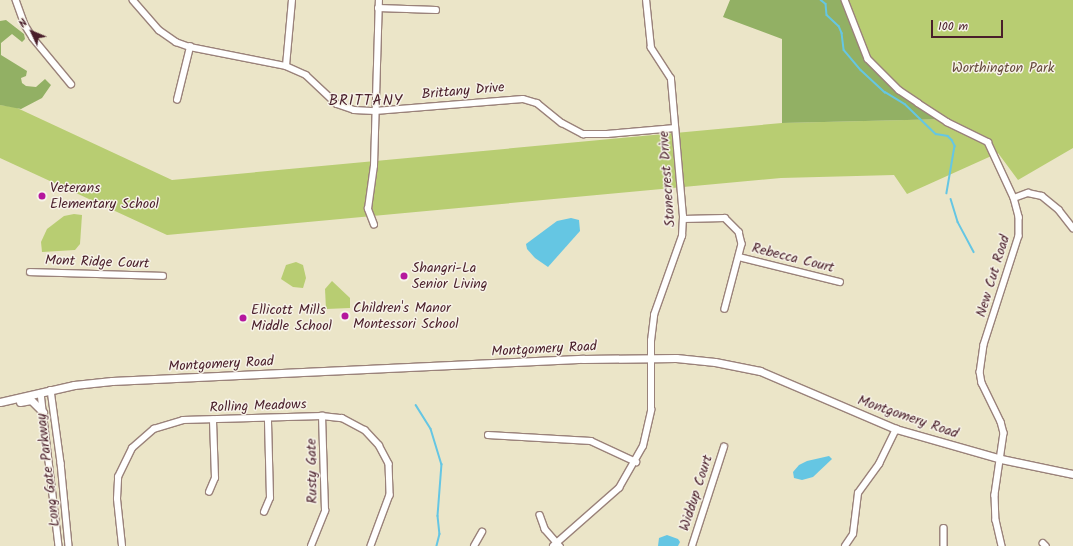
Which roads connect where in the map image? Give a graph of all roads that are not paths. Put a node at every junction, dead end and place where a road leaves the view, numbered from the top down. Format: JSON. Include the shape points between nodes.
{"nodes":[{"id":1,"x":16,"y":0,"type":"edge"},
{"id":2,"x":134,"y":0,"type":"edge"},
{"id":3,"x":292,"y":0,"type":"edge"},
{"id":4,"x":378,"y":0,"type":"edge"},
{"id":5,"x":646,"y":0,"type":"edge"},
{"id":6,"x":845,"y":0,"type":"edge"},
{"id":7,"x":378,"y":8,"type":"junction"},
{"id":8,"x":436,"y":10,"type":"dead end"},
{"id":9,"x":190,"y":47,"type":"junction"},
{"id":10,"x":286,"y":66,"type":"junction"},
{"id":11,"x":71,"y":84,"type":"dead end"},
{"id":12,"x":177,"y":100,"type":"dead end"},
{"id":13,"x":375,"y":111,"type":"junction"},
{"id":14,"x":675,"y":128,"type":"junction"},
{"id":15,"x":1014,"y":198,"type":"junction"},
{"id":16,"x":683,"y":219,"type":"junction"},
{"id":17,"x":374,"y":225,"type":"dead end"},
{"id":18,"x":1073,"y":228,"type":"edge"},
{"id":19,"x":739,"y":258,"type":"junction"},
{"id":20,"x":30,"y":272,"type":"dead end"},
{"id":21,"x":163,"y":276,"type":"dead end"},
{"id":22,"x":840,"y":282,"type":"dead end"},
{"id":23,"x":725,"y":310,"type":"dead end"},
{"id":24,"x":651,"y":358,"type":"junction"},
{"id":25,"x":51,"y":390,"type":"junction"},
{"id":26,"x":41,"y":393,"type":"junction"},
{"id":27,"x":0,"y":402,"type":"edge"},
{"id":28,"x":0,"y":406,"type":"edge"},
{"id":29,"x":43,"y":412,"type":"junction"},
{"id":30,"x":322,"y":416,"type":"junction"},
{"id":31,"x":268,"y":419,"type":"junction"},
{"id":32,"x":213,"y":420,"type":"junction"},
{"id":33,"x":896,"y":429,"type":"junction"},
{"id":34,"x":488,"y":435,"type":"dead end"},
{"id":35,"x":724,"y":447,"type":"dead end"},
{"id":36,"x":1001,"y":459,"type":"junction"},
{"id":37,"x":636,"y":462,"type":"junction"},
{"id":38,"x":1073,"y":474,"type":"edge"},
{"id":39,"x":209,"y":492,"type":"dead end"},
{"id":40,"x":264,"y":512,"type":"dead end"},
{"id":41,"x":540,"y":515,"type":"dead end"},
{"id":42,"x":944,"y":528,"type":"dead end"},
{"id":43,"x":482,"y":532,"type":"dead end"},
{"id":44,"x":557,"y":545,"type":"edge"},
{"id":45,"x":59,"y":546,"type":"edge"},
{"id":46,"x":69,"y":546,"type":"edge"},
{"id":47,"x":122,"y":546,"type":"edge"},
{"id":48,"x":311,"y":546,"type":"edge"},
{"id":49,"x":371,"y":546,"type":"edge"},
{"id":50,"x":474,"y":546,"type":"edge"},
{"id":51,"x":692,"y":546,"type":"edge"},
{"id":52,"x":844,"y":546,"type":"edge"},
{"id":53,"x":944,"y":546,"type":"edge"},
{"id":54,"x":1002,"y":546,"type":"edge"}],
"edges":[{"from":1,"to":11,"type":"street","via":[[33,38]]},
{"from":2,"to":9,"type":"street","name":"Brittany Drive","via":[[159,30],[176,42]]},
{"from":3,"to":10,"type":"street"},
{"from":4,"to":7,"type":"street"},
{"from":5,"to":14,"type":"street","name":"Stonecrest Drive","via":[[651,48],[667,68],[671,79]]},
{"from":6,"to":15,"type":"street","name":"New Cut Road","via":[[868,59],[899,90],[947,122],[988,142]]},
{"from":7,"to":8,"type":"street"},
{"from":7,"to":13,"type":"street"},
{"from":9,"to":10,"type":"street","name":"Brittany Drive"},
{"from":9,"to":12,"type":"street"},
{"from":10,"to":13,"type":"street","name":"Brittany Drive","via":[[306,75],[328,97],[345,108]]},
{"from":13,"to":14,"type":"street","name":"Brittany Drive","via":[[518,98],[537,103],[562,123],[583,134]]},
{"from":13,"to":17,"type":"street","via":[[374,166],[368,209]]},
{"from":14,"to":16,"type":"street","name":"Stonecrest Drive"},
{"from":15,"to":18,"type":"street","via":[[1028,193],[1042,196],[1059,210]]},
{"from":15,"to":36,"type":"street","name":"New Cut Road","via":[[1019,217],[1019,236],[981,357],[982,383],[1004,433]]},
{"from":16,"to":19,"type":"street","via":[[717,216],[731,222],[741,238]]},
{"from":16,"to":24,"type":"street","name":"Stonecrest Drive","via":[[680,244],[654,315]]},
{"from":19,"to":22,"type":"street","name":"Rebecca Court"},
{"from":19,"to":23,"type":"street"},
{"from":20,"to":21,"type":"street","name":"Mont Ridge Court"},
{"from":24,"to":25,"type":"main road","name":"Montgomery Road","via":[[112,381]]},
{"from":24,"to":33,"type":"main road","name":"Montgomery Road","via":[[715,362],[760,371]]},
{"from":24,"to":37,"type":"street","name":"Stonecrest Drive","via":[[651,410],[648,430]]},
{"from":25,"to":26,"type":"main road","name":"Montgomery Road"},
{"from":25,"to":46,"type":"street","name":"Long Gate Parkway"},
{"from":26,"to":27,"type":"main road","name":"Montgomery Road"},
{"from":26,"to":29,"type":"street","name":"Long Gate Parkway"},
{"from":28,"to":29,"type":"main road","via":[[31,400]]},
{"from":29,"to":45,"type":"street","name":"Long Gate Parkway"},
{"from":30,"to":31,"type":"street","name":"Rolling Meadows"},
{"from":30,"to":48,"type":"street","name":"Rusty Gate","via":[[325,511]]},
{"from":30,"to":49,"type":"street","name":"Rolling Meadows","via":[[342,418],[357,425],[372,437],[385,454],[391,475],[390,495]]},
{"from":31,"to":32,"type":"street","name":"Rolling Meadows"},
{"from":31,"to":40,"type":"street","via":[[270,498]]},
{"from":32,"to":39,"type":"street","via":[[214,478]]},
{"from":32,"to":47,"type":"street","name":"Rolling Meadows","via":[[183,420],[163,425],[146,434],[132,448],[122,465],[117,483]]},
{"from":33,"to":36,"type":"main road","name":"Montgomery Road"},
{"from":33,"to":52,"type":"street","via":[[879,464],[858,493],[853,534]]},
{"from":34,"to":37,"type":"street","via":[[591,441]]},
{"from":35,"to":51,"type":"street","name":"Widdup Court"},
{"from":36,"to":38,"type":"main road","name":"Montgomery Road"},
{"from":36,"to":54,"type":"street","name":"New Cut Road","via":[[996,480],[995,507]]},
{"from":37,"to":44,"type":"street","name":"Stonecrest Drive","via":[[613,494]]},
{"from":41,"to":44,"type":"street","via":[[545,529]]},
{"from":42,"to":53,"type":"street"},
{"from":43,"to":50,"type":"street"}]}
